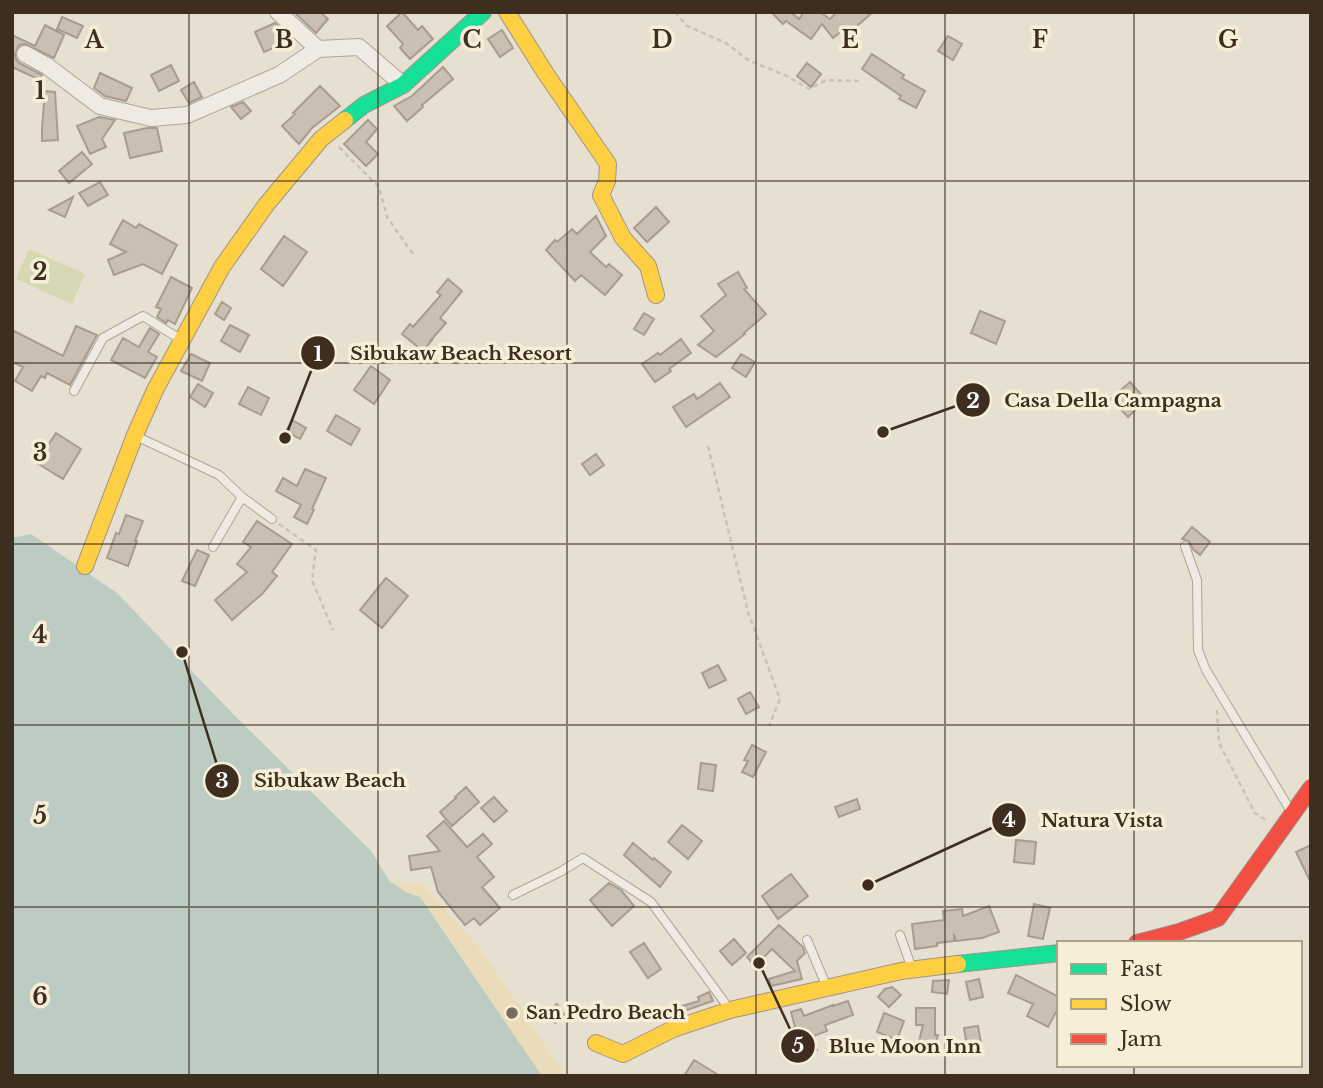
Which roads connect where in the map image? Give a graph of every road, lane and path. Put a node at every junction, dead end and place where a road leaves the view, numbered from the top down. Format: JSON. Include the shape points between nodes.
{"nodes":[{"id":1,"x":278,"y":12,"type":"edge"},
{"id":2,"x":483,"y":12,"type":"edge"},
{"id":3,"x":507,"y":12,"type":"edge"},
{"id":4,"x":675,"y":12,"type":"edge"},
{"id":5,"x":318,"y":50,"type":"junction"},
{"id":6,"x":25,"y":54,"type":"dead end"},
{"id":7,"x":859,"y":80,"type":"dead end"},
{"id":8,"x":403,"y":85,"type":"junction"},
{"id":9,"x":327,"y":135,"type":"junction"},
{"id":10,"x":414,"y":254,"type":"dead end"},
{"id":11,"x":656,"y":295,"type":"dead end"},
{"id":12,"x":182,"y":340,"type":"junction"},
{"id":13,"x":74,"y":391,"type":"dead end"},
{"id":14,"x":135,"y":435,"type":"junction"},
{"id":15,"x":708,"y":446,"type":"dead end"},
{"id":16,"x":242,"y":497,"type":"junction"},
{"id":17,"x":272,"y":519,"type":"joint"},
{"id":18,"x":1185,"y":546,"type":"dead end"},
{"id":19,"x":213,"y":547,"type":"dead end"},
{"id":20,"x":85,"y":566,"type":"dead end"},
{"id":21,"x":333,"y":630,"type":"dead end"},
{"id":22,"x":1217,"y":708,"type":"dead end"},
{"id":23,"x":769,"y":726,"type":"dead end"},
{"id":24,"x":1311,"y":788,"type":"edge"},
{"id":25,"x":1292,"y":814,"type":"junction"},
{"id":26,"x":1283,"y":829,"type":"junction"},
{"id":27,"x":513,"y":895,"type":"dead end"},
{"id":28,"x":900,"y":935,"type":"dead end"},
{"id":29,"x":807,"y":940,"type":"dead end"},
{"id":30,"x":1145,"y":941,"type":"edge"},
{"id":31,"x":1057,"y":953,"type":"edge"},
{"id":32,"x":912,"y":969,"type":"junction"},
{"id":33,"x":828,"y":987,"type":"junction"},
{"id":34,"x":730,"y":1010,"type":"junction"},
{"id":35,"x":596,"y":1043,"type":"dead end"}],
"edges":[{"from":1,"to":5,"type":"street"},
{"from":2,"to":8,"type":"street"},
{"from":3,"to":11,"type":"street","via":[[608,164],[601,195],[624,238],[648,266]]},
{"from":4,"to":7,"type":"path","via":[[687,26],[810,89],[826,80]]},
{"from":5,"to":6,"type":"street","via":[[279,75],[187,115],[151,118],[100,106]]},
{"from":5,"to":8,"type":"street","via":[[359,47]]},
{"from":8,"to":9,"type":"street","via":[[363,104]]},
{"from":9,"to":10,"type":"path","via":[[379,187],[387,217]]},
{"from":9,"to":12,"type":"street","via":[[265,205],[222,267]]},
{"from":12,"to":13,"type":"lane","via":[[143,316],[103,338]]},
{"from":12,"to":14,"type":"street"},
{"from":14,"to":16,"type":"lane","via":[[219,475]]},
{"from":14,"to":20,"type":"street"},
{"from":15,"to":23,"type":"path","via":[[748,612],[780,699]]},
{"from":16,"to":17,"type":"lane"},
{"from":16,"to":19,"type":"lane"},
{"from":17,"to":21,"type":"path","via":[[316,550],[312,580]]},
{"from":18,"to":25,"type":"lane","via":[[1197,580],[1198,650]]},
{"from":22,"to":26,"type":"path","via":[[1219,743],[1255,813]]},
{"from":24,"to":25,"type":"street"},
{"from":25,"to":26,"type":"street"},
{"from":26,"to":30,"type":"street","via":[[1218,918]]},
{"from":27,"to":34,"type":"lane","via":[[583,858],[651,902]]},
{"from":28,"to":32,"type":"lane"},
{"from":29,"to":33,"type":"lane"},
{"from":31,"to":32,"type":"street"},
{"from":32,"to":33,"type":"street"},
{"from":33,"to":34,"type":"street"},
{"from":34,"to":35,"type":"street","via":[[673,1029],[623,1054]]}]}
